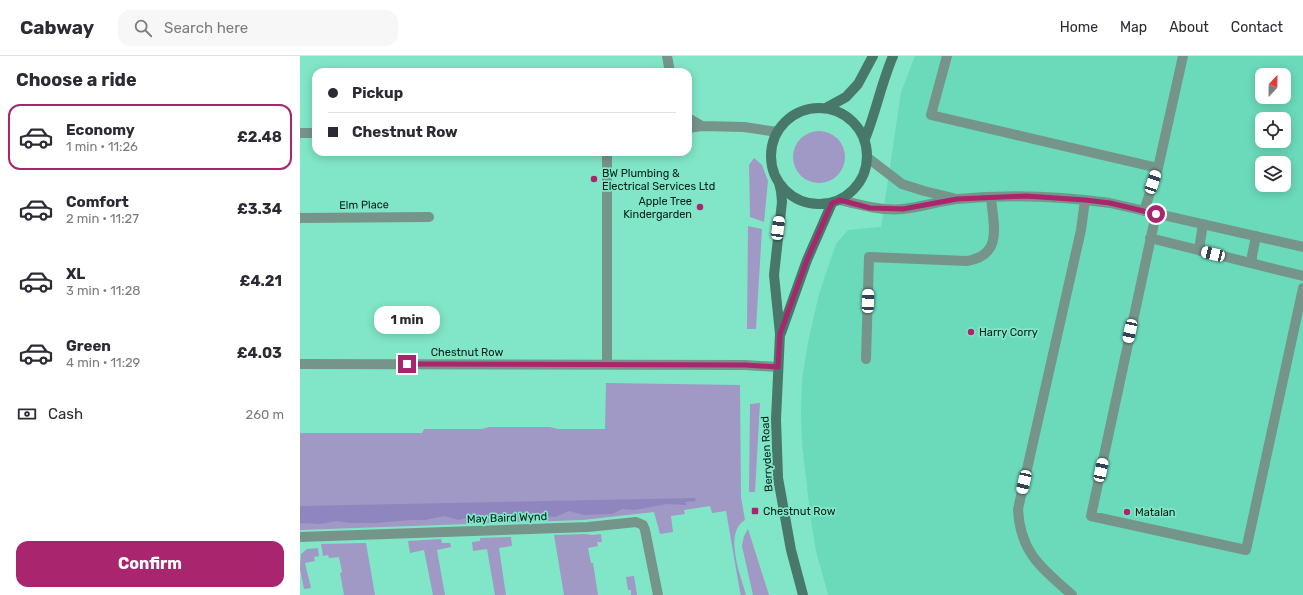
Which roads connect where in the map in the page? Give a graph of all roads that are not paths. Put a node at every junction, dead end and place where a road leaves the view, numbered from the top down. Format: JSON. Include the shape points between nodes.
{"nodes":[{"id":1,"x":667,"y":56,"type":"edge"},
{"id":2,"x":873,"y":56,"type":"edge"},
{"id":3,"x":893,"y":56,"type":"edge"},
{"id":4,"x":947,"y":56,"type":"edge"},
{"id":5,"x":1183,"y":56,"type":"edge"},
{"id":6,"x":669,"y":68,"type":"edge"},
{"id":7,"x":826,"y":108,"type":"junction"},
{"id":8,"x":692,"y":120,"type":"edge"},
{"id":9,"x":702,"y":126,"type":"junction"},
{"id":10,"x":692,"y":127,"type":"edge"},
{"id":11,"x":778,"y":132,"type":"junction"},
{"id":12,"x":300,"y":133,"type":"edge"},
{"id":13,"x":312,"y":133,"type":"edge"},
{"id":14,"x":864,"y":139,"type":"junction"},
{"id":15,"x":607,"y":156,"type":"edge"},
{"id":16,"x":868,"y":158,"type":"junction"},
{"id":17,"x":1158,"y":168,"type":"junction"},
{"id":18,"x":779,"y":183,"type":"junction"},
{"id":19,"x":991,"y":197,"type":"junction"},
{"id":20,"x":957,"y":199,"type":"junction"},
{"id":21,"x":1085,"y":200,"type":"junction"},
{"id":22,"x":836,"y":202,"type":"junction"},
{"id":23,"x":1144,"y":211,"type":"junction"},
{"id":24,"x":1156,"y":214,"type":"junction"},
{"id":25,"x":429,"y":217,"type":"dead end"},
{"id":26,"x":300,"y":218,"type":"edge"},
{"id":27,"x":1203,"y":224,"type":"junction"},
{"id":28,"x":1256,"y":236,"type":"junction"},
{"id":29,"x":1150,"y":238,"type":"junction"},
{"id":30,"x":1303,"y":247,"type":"edge"},
{"id":31,"x":1200,"y":251,"type":"junction"},
{"id":32,"x":1252,"y":263,"type":"junction"},
{"id":33,"x":1303,"y":276,"type":"edge"},
{"id":34,"x":1303,"y":288,"type":"edge"},
{"id":35,"x":780,"y":334,"type":"junction"},
{"id":36,"x":866,"y":359,"type":"dead end"},
{"id":37,"x":300,"y":364,"type":"edge"},
{"id":38,"x":607,"y":364,"type":"junction"},
{"id":39,"x":778,"y":367,"type":"junction"},
{"id":40,"x":300,"y":537,"type":"edge"},
{"id":41,"x":658,"y":595,"type":"edge"},
{"id":42,"x":803,"y":595,"type":"edge"},
{"id":43,"x":1072,"y":595,"type":"edge"}],
"edges":[{"from":1,"to":6,"type":"street"},
{"from":2,"to":7,"type":"main road","via":[[858,84],[846,98]]},
{"from":3,"to":14,"type":"main road"},
{"from":4,"to":17,"type":"street","via":[[931,115]]},
{"from":5,"to":17,"type":"street"},
{"from":7,"to":11,"type":"main road","via":[[809,109],[793,116]]},
{"from":7,"to":14,"type":"main road","via":[[849,119]]},
{"from":8,"to":9,"type":"street"},
{"from":9,"to":10,"type":"street"},
{"from":9,"to":11,"type":"street"},
{"from":11,"to":18,"type":"main road","via":[[772,144],[771,157],[773,171]]},
{"from":12,"to":13,"type":"street"},
{"from":14,"to":16,"type":"main road"},
{"from":15,"to":38,"type":"street"},
{"from":16,"to":20,"type":"street","via":[[902,184]]},
{"from":16,"to":22,"type":"main road","via":[[866,171],[860,183],[851,193]]},
{"from":17,"to":23,"type":"street"},
{"from":18,"to":22,"type":"main road","via":[[787,192],[808,204]]},
{"from":18,"to":35,"type":"main road","name":"Berryden Road","via":[[782,202],[774,275]]},
{"from":19,"to":20,"type":"street"},
{"from":19,"to":21,"type":"street","via":[[1026,196]]},
{"from":19,"to":36,"type":"street","via":[[994,238],[992,247],[985,255],[967,260],[869,257]]},
{"from":20,"to":22,"type":"street","via":[[903,209],[870,208]]},
{"from":21,"to":23,"type":"street"},
{"from":21,"to":43,"type":"street","via":[[1081,230],[1018,509],[1018,522],[1027,547],[1039,565]]},
{"from":22,"to":35,"type":"main road","name":"Berryden Road","via":[[807,260]]},
{"from":23,"to":24,"type":"street"},
{"from":24,"to":27,"type":"street"},
{"from":24,"to":29,"type":"street"},
{"from":25,"to":26,"type":"street","name":"Elm Place"},
{"from":27,"to":28,"type":"street"},
{"from":27,"to":31,"type":"street"},
{"from":28,"to":30,"type":"street"},
{"from":28,"to":32,"type":"street"},
{"from":29,"to":31,"type":"street"},
{"from":29,"to":34,"type":"street","via":[[1091,516],[1246,550]]},
{"from":31,"to":32,"type":"street"},
{"from":32,"to":33,"type":"street"},
{"from":35,"to":39,"type":"main road","name":"Berryden Road"},
{"from":37,"to":38,"type":"street","name":"Chestnut Row"},
{"from":38,"to":39,"type":"street","name":"Chestnut Row"},
{"from":39,"to":42,"type":"main road","name":"Berryden Road","via":[[778,478],[791,550]]},
{"from":40,"to":41,"type":"street","name":"May Baird Wynd","via":[[581,527],[636,522],[643,525],[645,530]]}]}
